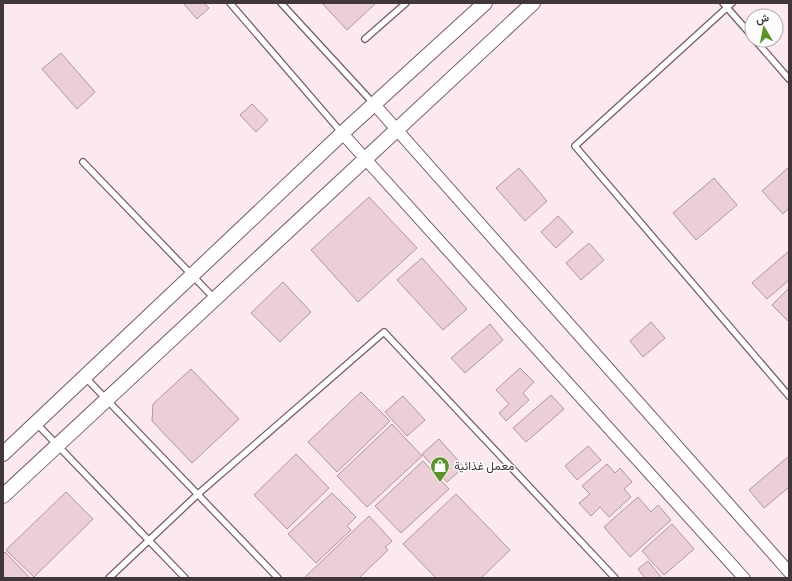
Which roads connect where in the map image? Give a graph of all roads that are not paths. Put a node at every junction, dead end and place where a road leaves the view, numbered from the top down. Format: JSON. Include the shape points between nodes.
{"nodes":[{"id":1,"x":230,"y":3,"type":"edge"},
{"id":2,"x":281,"y":3,"type":"edge"},
{"id":3,"x":406,"y":3,"type":"edge"},
{"id":4,"x":485,"y":3,"type":"edge"},
{"id":5,"x":533,"y":3,"type":"edge"},
{"id":6,"x":732,"y":3,"type":"edge"},
{"id":7,"x":725,"y":5,"type":"edge"},
{"id":8,"x":744,"y":27,"type":"edge"},
{"id":9,"x":365,"y":39,"type":"dead end"},
{"id":10,"x":762,"y":48,"type":"edge"},
{"id":11,"x":789,"y":78,"type":"edge"},
{"id":12,"x":374,"y":104,"type":"junction"},
{"id":13,"x":397,"y":129,"type":"junction"},
{"id":14,"x":342,"y":133,"type":"junction"},
{"id":15,"x":366,"y":158,"type":"junction"},
{"id":16,"x":83,"y":162,"type":"dead end"},
{"id":17,"x":193,"y":276,"type":"junction"},
{"id":18,"x":214,"y":298,"type":"junction"},
{"id":19,"x":85,"y":377,"type":"junction"},
{"id":20,"x":789,"y":396,"type":"edge"},
{"id":21,"x":106,"y":399,"type":"junction"},
{"id":22,"x":36,"y":422,"type":"junction"},
{"id":23,"x":57,"y":444,"type":"junction"},
{"id":24,"x":3,"y":454,"type":"edge"},
{"id":25,"x":198,"y":494,"type":"junction"},
{"id":26,"x":3,"y":496,"type":"edge"},
{"id":27,"x":149,"y":540,"type":"junction"},
{"id":28,"x":789,"y":572,"type":"edge"},
{"id":29,"x":108,"y":578,"type":"edge"},
{"id":30,"x":185,"y":578,"type":"edge"},
{"id":31,"x":278,"y":578,"type":"edge"},
{"id":32,"x":615,"y":578,"type":"edge"},
{"id":33,"x":744,"y":578,"type":"edge"}],
"edges":[{"from":1,"to":14,"type":"lane"},
{"from":2,"to":12,"type":"lane"},
{"from":3,"to":9,"type":"lane"},
{"from":4,"to":12,"type":"street"},
{"from":5,"to":13,"type":"street"},
{"from":6,"to":7,"type":"lane"},
{"from":7,"to":8,"type":"lane"},
{"from":7,"to":20,"type":"lane","via":[[576,146]]},
{"from":10,"to":11,"type":"lane"},
{"from":12,"to":13,"type":"street"},
{"from":12,"to":14,"type":"street"},
{"from":13,"to":15,"type":"street"},
{"from":13,"to":28,"type":"street"},
{"from":14,"to":15,"type":"street"},
{"from":14,"to":17,"type":"street"},
{"from":15,"to":18,"type":"street"},
{"from":15,"to":33,"type":"street"},
{"from":16,"to":17,"type":"lane"},
{"from":17,"to":18,"type":"lane"},
{"from":17,"to":19,"type":"street"},
{"from":18,"to":21,"type":"street"},
{"from":19,"to":21,"type":"lane"},
{"from":19,"to":22,"type":"street"},
{"from":21,"to":23,"type":"street"},
{"from":21,"to":25,"type":"lane"},
{"from":22,"to":23,"type":"lane"},
{"from":22,"to":24,"type":"street"},
{"from":23,"to":26,"type":"street"},
{"from":23,"to":27,"type":"lane"},
{"from":25,"to":27,"type":"lane"},
{"from":25,"to":31,"type":"lane"},
{"from":25,"to":32,"type":"lane","via":[[384,332]]},
{"from":27,"to":29,"type":"lane"},
{"from":27,"to":30,"type":"lane"}]}
